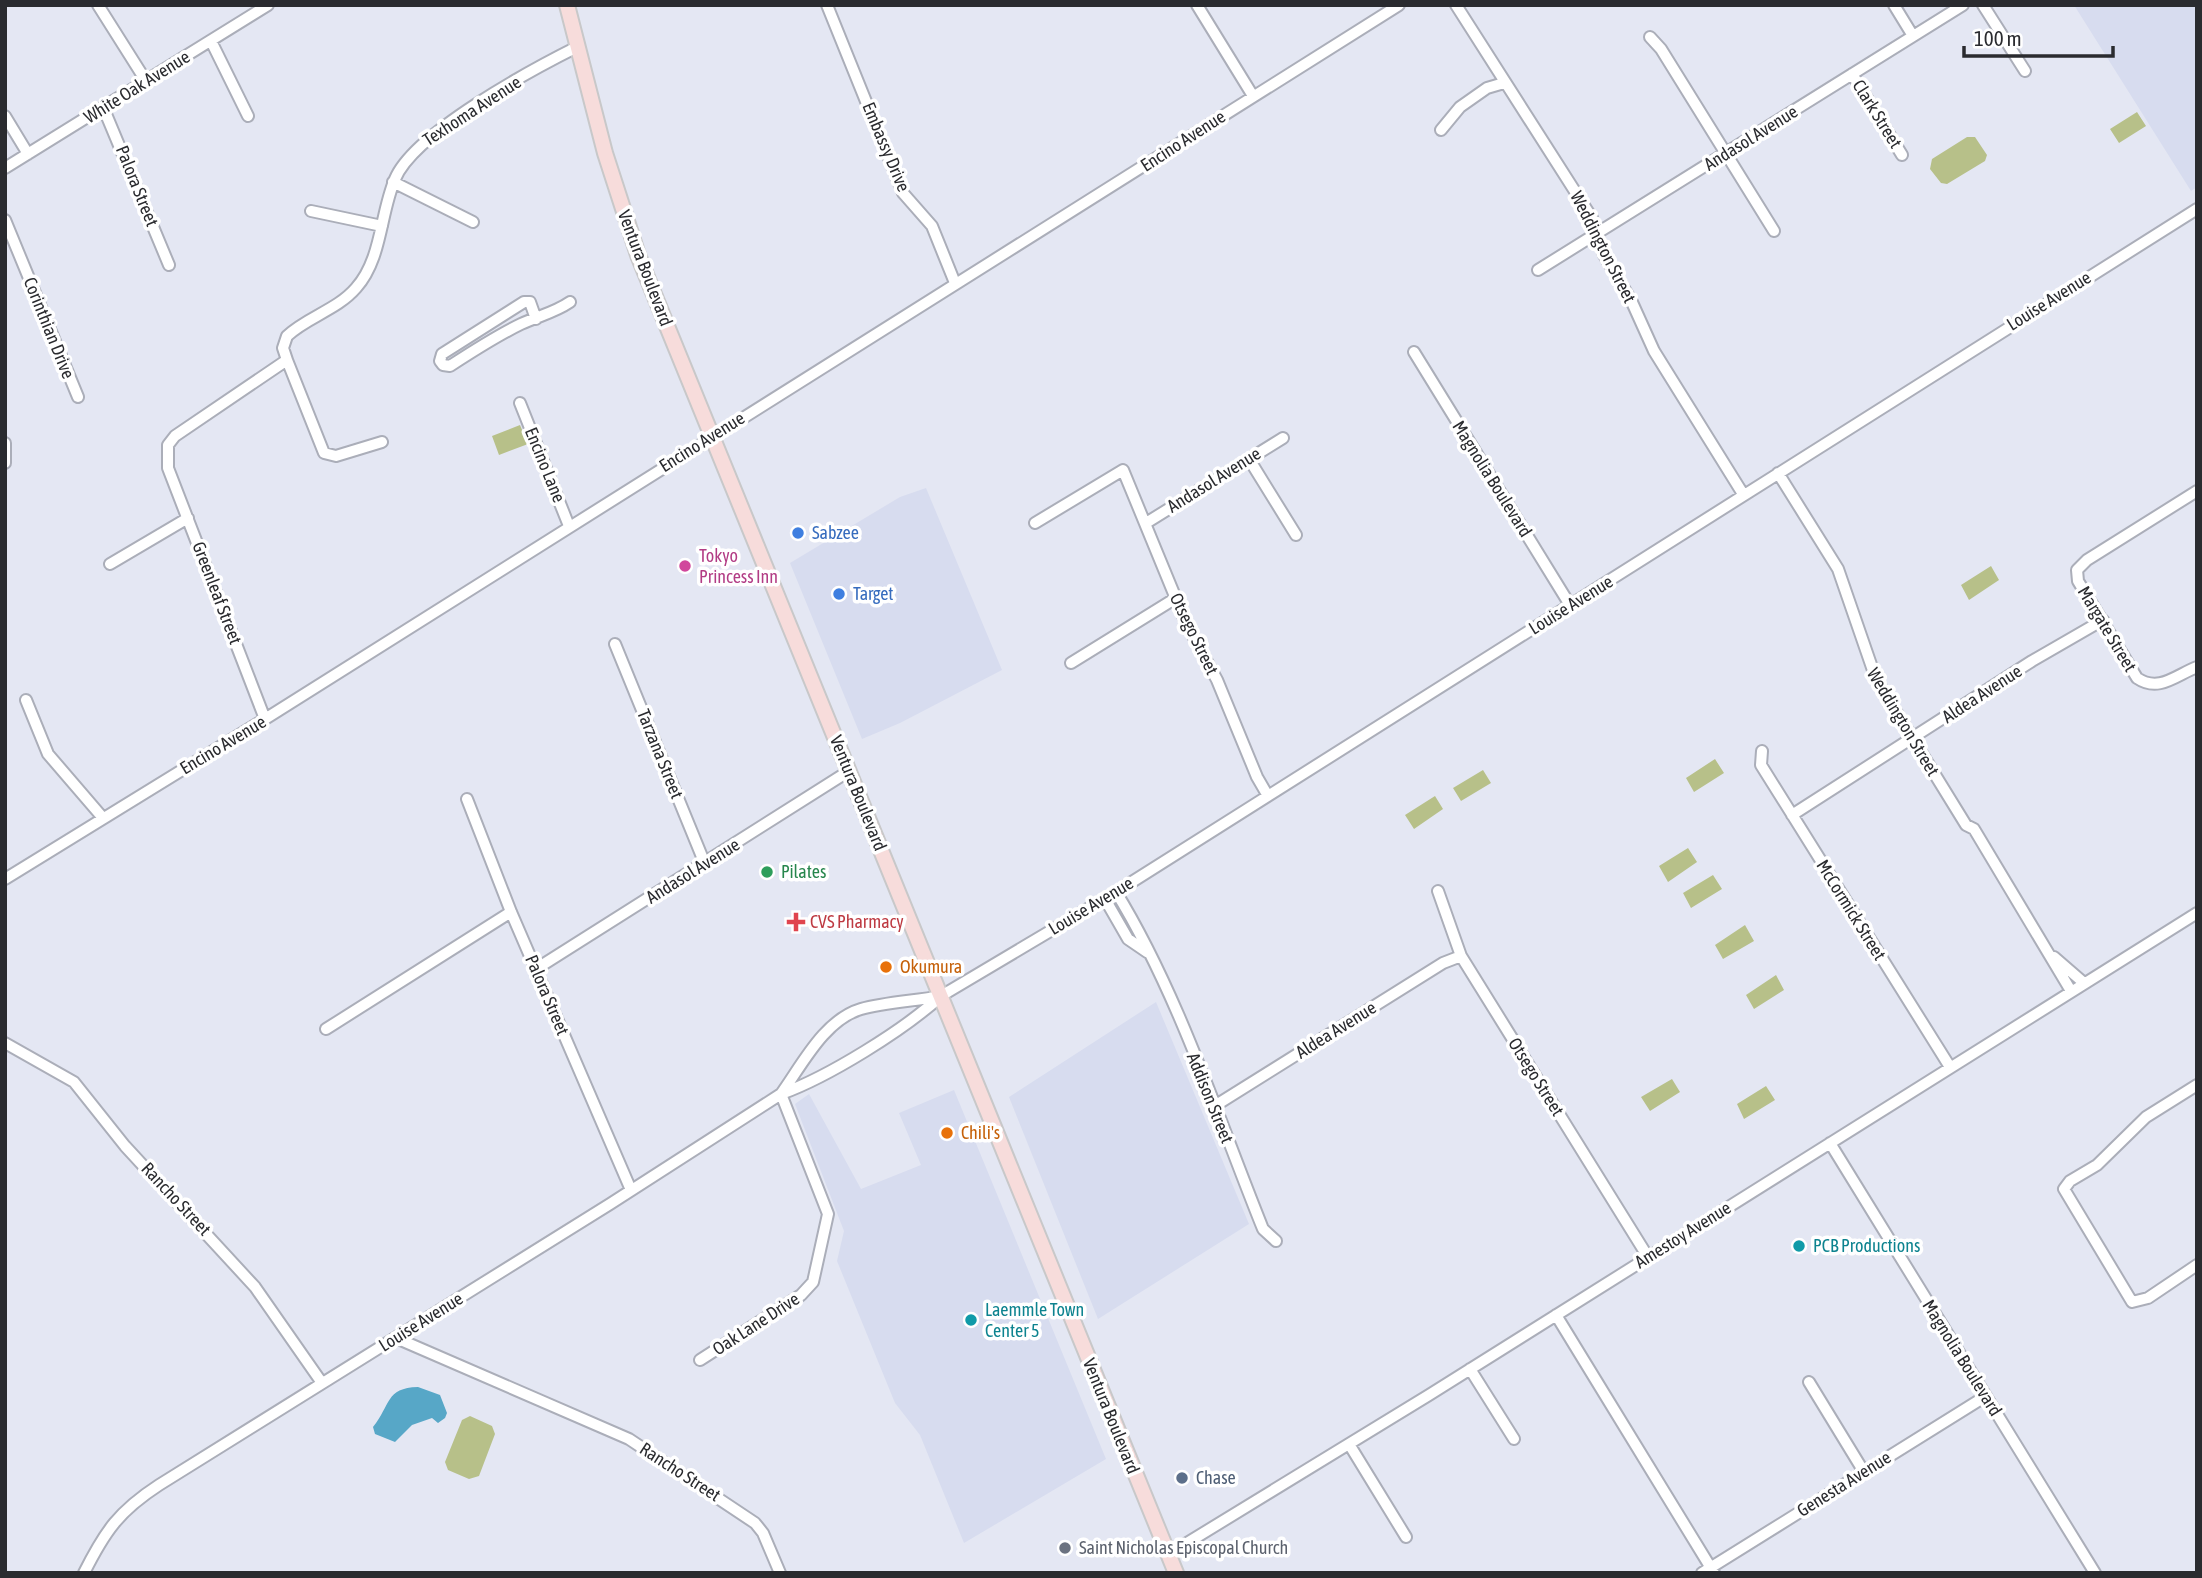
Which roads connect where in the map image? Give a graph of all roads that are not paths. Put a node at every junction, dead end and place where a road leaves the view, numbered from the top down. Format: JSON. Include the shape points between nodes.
{"nodes":[{"id":1,"x":98,"y":5,"type":"edge"},
{"id":2,"x":245,"y":5,"type":"edge"},
{"id":3,"x":268,"y":5,"type":"edge"},
{"id":4,"x":567,"y":5,"type":"edge"},
{"id":5,"x":827,"y":5,"type":"edge"},
{"id":6,"x":1197,"y":5,"type":"edge"},
{"id":7,"x":1399,"y":5,"type":"edge"},
{"id":8,"x":1456,"y":5,"type":"edge"},
{"id":9,"x":1894,"y":5,"type":"edge"},
{"id":10,"x":1963,"y":5,"type":"edge"},
{"id":11,"x":1983,"y":5,"type":"edge"},
{"id":12,"x":251,"y":16,"type":"junction"},
{"id":13,"x":1913,"y":36,"type":"junction"},
{"id":14,"x":1650,"y":37,"type":"dead end"},
{"id":15,"x":211,"y":41,"type":"junction"},
{"id":16,"x":577,"y":47,"type":"junction"},
{"id":17,"x":2025,"y":71,"type":"dead end"},
{"id":18,"x":1852,"y":74,"type":"junction"},
{"id":19,"x":1501,"y":79,"type":"junction"},
{"id":20,"x":146,"y":81,"type":"junction"},
{"id":21,"x":1253,"y":96,"type":"junction"},
{"id":22,"x":103,"y":107,"type":"junction"},
{"id":23,"x":247,"y":116,"type":"dead end"},
{"id":24,"x":5,"y":117,"type":"edge"},
{"id":25,"x":1441,"y":130,"type":"dead end"},
{"id":26,"x":29,"y":154,"type":"junction"},
{"id":27,"x":1725,"y":154,"type":"junction"},
{"id":28,"x":1902,"y":155,"type":"dead end"},
{"id":29,"x":5,"y":168,"type":"edge"},
{"id":30,"x":393,"y":182,"type":"junction"},
{"id":31,"x":2197,"y":209,"type":"edge"},
{"id":32,"x":312,"y":211,"type":"dead end"},
{"id":33,"x":5,"y":220,"type":"edge"},
{"id":34,"x":473,"y":222,"type":"dead end"},
{"id":35,"x":382,"y":226,"type":"junction"},
{"id":36,"x":1774,"y":231,"type":"dead end"},
{"id":37,"x":1599,"y":233,"type":"junction"},
{"id":38,"x":169,"y":265,"type":"dead end"},
{"id":39,"x":1538,"y":271,"type":"dead end"},
{"id":40,"x":955,"y":283,"type":"junction"},
{"id":41,"x":570,"y":302,"type":"dead end"},
{"id":42,"x":536,"y":319,"type":"junction"},
{"id":43,"x":483,"y":329,"type":"junction"},
{"id":44,"x":490,"y":340,"type":"junction"},
{"id":45,"x":1414,"y":352,"type":"dead end"},
{"id":46,"x":287,"y":360,"type":"junction"},
{"id":47,"x":78,"y":397,"type":"dead end"},
{"id":48,"x":520,"y":403,"type":"dead end"},
{"id":49,"x":712,"y":435,"type":"junction"},
{"id":50,"x":1283,"y":438,"type":"dead end"},
{"id":51,"x":382,"y":442,"type":"dead end"},
{"id":52,"x":5,"y":443,"type":"edge"},
{"id":53,"x":1249,"y":459,"type":"junction"},
{"id":54,"x":5,"y":463,"type":"edge"},
{"id":55,"x":1778,"y":472,"type":"junction"},
{"id":56,"x":2197,"y":491,"type":"edge"},
{"id":57,"x":1743,"y":494,"type":"junction"},
{"id":58,"x":188,"y":518,"type":"junction"},
{"id":59,"x":1035,"y":523,"type":"dead end"},
{"id":60,"x":1146,"y":523,"type":"junction"},
{"id":61,"x":569,"y":526,"type":"junction"},
{"id":62,"x":1296,"y":535,"type":"dead end"},
{"id":63,"x":110,"y":564,"type":"dead end"},
{"id":64,"x":1176,"y":598,"type":"junction"},
{"id":65,"x":1570,"y":605,"type":"junction"},
{"id":66,"x":2103,"y":620,"type":"junction"},
{"id":67,"x":615,"y":643,"type":"dead end"},
{"id":68,"x":1071,"y":663,"type":"dead end"},
{"id":69,"x":2197,"y":667,"type":"edge"},
{"id":70,"x":26,"y":699,"type":"dead end"},
{"id":71,"x":265,"y":719,"type":"junction"},
{"id":72,"x":1913,"y":739,"type":"junction"},
{"id":73,"x":1762,"y":751,"type":"dead end"},
{"id":74,"x":849,"y":771,"type":"junction"},
{"id":75,"x":1268,"y":796,"type":"junction"},
{"id":76,"x":467,"y":799,"type":"dead end"},
{"id":77,"x":1792,"y":816,"type":"junction"},
{"id":78,"x":103,"y":818,"type":"junction"},
{"id":79,"x":705,"y":864,"type":"junction"},
{"id":80,"x":5,"y":879,"type":"edge"},
{"id":81,"x":1438,"y":891,"type":"dead end"},
{"id":82,"x":1116,"y":892,"type":"junction"},
{"id":83,"x":1105,"y":899,"type":"junction"},
{"id":84,"x":511,"y":912,"type":"junction"},
{"id":85,"x":2197,"y":913,"type":"edge"},
{"id":86,"x":1147,"y":953,"type":"junction"},
{"id":87,"x":1461,"y":956,"type":"junction"},
{"id":88,"x":2054,"y":957,"type":"junction"},
{"id":89,"x":536,"y":970,"type":"junction"},
{"id":90,"x":2084,"y":983,"type":"junction"},
{"id":91,"x":2071,"y":991,"type":"junction"},
{"id":92,"x":941,"y":996,"type":"junction"},
{"id":93,"x":326,"y":1029,"type":"dead end"},
{"id":94,"x":5,"y":1043,"type":"edge"},
{"id":95,"x":1950,"y":1067,"type":"junction"},
{"id":96,"x":2197,"y":1085,"type":"edge"},
{"id":97,"x":781,"y":1094,"type":"junction"},
{"id":98,"x":1213,"y":1107,"type":"junction"},
{"id":99,"x":1830,"y":1143,"type":"junction"},
{"id":100,"x":631,"y":1190,"type":"junction"},
{"id":101,"x":1276,"y":1241,"type":"dead end"},
{"id":102,"x":1647,"y":1257,"type":"junction"},
{"id":103,"x":2197,"y":1265,"type":"edge"},
{"id":104,"x":1556,"y":1315,"type":"junction"},
{"id":105,"x":396,"y":1338,"type":"junction"},
{"id":106,"x":700,"y":1360,"type":"dead end"},
{"id":107,"x":1470,"y":1369,"type":"junction"},
{"id":108,"x":1809,"y":1382,"type":"dead end"},
{"id":109,"x":322,"y":1383,"type":"junction"},
{"id":110,"x":1986,"y":1396,"type":"junction"},
{"id":111,"x":1514,"y":1439,"type":"dead end"},
{"id":112,"x":1349,"y":1444,"type":"junction"},
{"id":113,"x":1864,"y":1472,"type":"junction"},
{"id":114,"x":1406,"y":1537,"type":"dead end"},
{"id":115,"x":1168,"y":1554,"type":"junction"},
{"id":116,"x":1709,"y":1571,"type":"edge"},
{"id":117,"x":84,"y":1573,"type":"edge"},
{"id":118,"x":780,"y":1573,"type":"edge"},
{"id":119,"x":1176,"y":1573,"type":"edge"},
{"id":120,"x":2095,"y":1573,"type":"edge"}],
"edges":[{"from":1,"to":20,"type":"street"},
{"from":2,"to":12,"type":"street"},
{"from":3,"to":12,"type":"street","name":"White Oak Avenue"},
{"from":4,"to":16,"type":"main road","name":"Ventura Boulevard"},
{"from":5,"to":40,"type":"street","name":"Embassy Drive","via":[[903,193],[932,226]]},
{"from":6,"to":21,"type":"street"},
{"from":7,"to":21,"type":"street","name":"Encino Avenue"},
{"from":8,"to":19,"type":"street","name":"Weddington Street"},
{"from":9,"to":13,"type":"street"},
{"from":10,"to":13,"type":"street","name":"Andasol Avenue"},
{"from":11,"to":17,"type":"street"},
{"from":12,"to":15,"type":"street","name":"White Oak Avenue"},
{"from":13,"to":18,"type":"street","name":"Andasol Avenue"},
{"from":14,"to":27,"type":"street"},
{"from":15,"to":20,"type":"street","name":"White Oak Avenue"},
{"from":15,"to":23,"type":"street"},
{"from":16,"to":30,"type":"street","name":"Texhoma Avenue","via":[[418,146]]},
{"from":16,"to":49,"type":"main road","name":"Ventura Boulevard","via":[[621,205]]},
{"from":18,"to":27,"type":"street","name":"Andasol Avenue"},
{"from":18,"to":28,"type":"street","name":"Clark Street"},
{"from":19,"to":25,"type":"street","via":[[1460,107]]},
{"from":19,"to":37,"type":"street","name":"Weddington Street","via":[[1516,96]]},
{"from":20,"to":22,"type":"street","name":"White Oak Avenue"},
{"from":21,"to":40,"type":"street","name":"Encino Avenue"},
{"from":22,"to":26,"type":"street","name":"White Oak Avenue"},
{"from":22,"to":38,"type":"street","name":"Palora Street"},
{"from":24,"to":26,"type":"street"},
{"from":26,"to":29,"type":"street","name":"White Oak Avenue"},
{"from":27,"to":36,"type":"street"},
{"from":27,"to":37,"type":"street","name":"Andasol Avenue"},
{"from":30,"to":34,"type":"street"},
{"from":30,"to":35,"type":"street","name":"Texhoma Avenue"},
{"from":31,"to":55,"type":"street","name":"Louise Avenue"},
{"from":32,"to":35,"type":"street"},
{"from":33,"to":47,"type":"street","name":"Corinthian Drive"},
{"from":35,"to":46,"type":"street","name":"Texhoma Avenue","via":[[366,274],[343,300],[286,336]]},
{"from":37,"to":39,"type":"street","name":"Andasol Avenue"},
{"from":37,"to":57,"type":"street","name":"Weddington Street","via":[[1604,255],[1654,351]]},
{"from":40,"to":49,"type":"street","name":"Encino Avenue"},
{"from":41,"to":42,"type":"street"},
{"from":42,"to":43,"type":"street","via":[[527,301]]},
{"from":42,"to":44,"type":"street"},
{"from":43,"to":44,"type":"street"},
{"from":43,"to":44,"type":"street","via":[[442,354],[443,365],[450,366]]},
{"from":45,"to":65,"type":"street","name":"Magnolia Boulevard"},
{"from":46,"to":51,"type":"street","via":[[324,453],[336,456]]},
{"from":46,"to":58,"type":"street","name":"Greenleaf Street","via":[[174,436],[168,445],[168,468]]},
{"from":48,"to":61,"type":"street","name":"Encino Lane"},
{"from":49,"to":61,"type":"street","name":"Encino Avenue"},
{"from":49,"to":74,"type":"main road","name":"Ventura Boulevard"},
{"from":50,"to":53,"type":"street","name":"Andasol Avenue"},
{"from":52,"to":54,"type":"street"},
{"from":53,"to":60,"type":"street","name":"Andasol Avenue"},
{"from":53,"to":62,"type":"street"},
{"from":55,"to":57,"type":"street","name":"Louise Avenue"},
{"from":55,"to":72,"type":"street","name":"Weddington Street","via":[[1838,569],[1868,662]]},
{"from":56,"to":66,"type":"street","name":"Margate Street","via":[[2077,570],[2078,581]]},
{"from":57,"to":65,"type":"street","name":"Louise Avenue"},
{"from":58,"to":63,"type":"street"},
{"from":58,"to":71,"type":"street","name":"Greenleaf Street"},
{"from":59,"to":60,"type":"street","name":"Otsego Street","via":[[1123,470]]},
{"from":60,"to":64,"type":"street","name":"Otsego Street"},
{"from":61,"to":71,"type":"street","name":"Encino Avenue"},
{"from":64,"to":68,"type":"street"},
{"from":64,"to":75,"type":"street","name":"Otsego Street"},
{"from":65,"to":75,"type":"street","name":"Louise Avenue"},
{"from":66,"to":69,"type":"street","name":"Margate Street","via":[[2132,670],[2145,683],[2163,684]]},
{"from":66,"to":72,"type":"street","name":"Aldea Avenue"},
{"from":67,"to":79,"type":"street","name":"Tarzana Street"},
{"from":70,"to":78,"type":"street","via":[[48,754]]},
{"from":71,"to":78,"type":"street","name":"Encino Avenue"},
{"from":72,"to":77,"type":"street","name":"Aldea Avenue"},
{"from":72,"to":88,"type":"street","name":"Weddington Street"},
{"from":73,"to":77,"type":"street","name":"McCormick Street","via":[[1761,765]]},
{"from":74,"to":79,"type":"street","name":"Andasol Avenue"},
{"from":74,"to":92,"type":"main road","name":"Ventura Boulevard"},
{"from":75,"to":82,"type":"street","name":"Louise Avenue"},
{"from":76,"to":84,"type":"street","name":"Palora Street"},
{"from":77,"to":95,"type":"street","name":"McCormick Street"},
{"from":78,"to":80,"type":"street","name":"Encino Avenue"},
{"from":79,"to":89,"type":"street","name":"Andasol Avenue"},
{"from":81,"to":87,"type":"street","name":"Otsego Street"},
{"from":82,"to":83,"type":"street","name":"Louise Avenue"},
{"from":82,"to":86,"type":"street","name":"Addison Street","via":[[1142,933]]},
{"from":83,"to":86,"type":"street","name":"Addison Street","via":[[1128,939]]},
{"from":83,"to":92,"type":"street","name":"Louise Avenue"},
{"from":84,"to":89,"type":"street","name":"Palora Street"},
{"from":84,"to":93,"type":"street"},
{"from":85,"to":90,"type":"street","name":"Amestoy Avenue"},
{"from":86,"to":98,"type":"street","name":"Addison Street"},
{"from":87,"to":98,"type":"street","name":"Aldea Avenue"},
{"from":87,"to":102,"type":"street","name":"Otsego Street"},
{"from":88,"to":90,"type":"street","name":"Weddington Street"},
{"from":88,"to":91,"type":"street","name":"Weddington Street"},
{"from":89,"to":100,"type":"street","name":"Palora Street"},
{"from":90,"to":91,"type":"street","name":"Amestoy Avenue"},
{"from":91,"to":95,"type":"street","name":"Amestoy Avenue"},
{"from":92,"to":97,"type":"street","name":"Louise Avenue","via":[[858,1054]]},
{"from":92,"to":97,"type":"street","name":"Louise Avenue","via":[[846,1016],[823,1035]]},
{"from":92,"to":115,"type":"main road","name":"Ventura Boulevard"},
{"from":94,"to":109,"type":"street","name":"Rancho Street","via":[[74,1083],[125,1146],[248,1278]]},
{"from":95,"to":99,"type":"street","name":"Amestoy Avenue"},
{"from":96,"to":103,"type":"street","via":[[2146,1117],[2097,1165],[2065,1186],[2064,1194],[2133,1303]]},
{"from":97,"to":100,"type":"street","name":"Louise Avenue"},
{"from":97,"to":106,"type":"street","name":"Oak Lane Drive","via":[[828,1214],[809,1289]]},
{"from":98,"to":101,"type":"street","name":"Addison Street","via":[[1263,1229]]},
{"from":99,"to":102,"type":"street","name":"Amestoy Avenue"},
{"from":99,"to":110,"type":"street","name":"Magnolia Boulevard"},
{"from":100,"to":105,"type":"street","name":"Louise Avenue"},
{"from":102,"to":104,"type":"street","name":"Amestoy Avenue"},
{"from":104,"to":107,"type":"street","name":"Amestoy Avenue"},
{"from":104,"to":116,"type":"street"},
{"from":105,"to":109,"type":"street","name":"Louise Avenue"},
{"from":105,"to":118,"type":"street","name":"Rancho Street","via":[[656,1454],[755,1522]]},
{"from":107,"to":111,"type":"street"},
{"from":107,"to":112,"type":"street","name":"Amestoy Avenue"},
{"from":108,"to":113,"type":"street"},
{"from":109,"to":117,"type":"street","name":"Louise Avenue","via":[[134,1501],[109,1526]]},
{"from":110,"to":113,"type":"street","name":"Genesta Avenue"},
{"from":110,"to":120,"type":"street","name":"Magnolia Boulevard"},
{"from":112,"to":114,"type":"street"},
{"from":112,"to":115,"type":"street","name":"Amestoy Avenue"},
{"from":113,"to":116,"type":"street","name":"Genesta Avenue"},
{"from":115,"to":119,"type":"main road","name":"Ventura Boulevard"}]}
